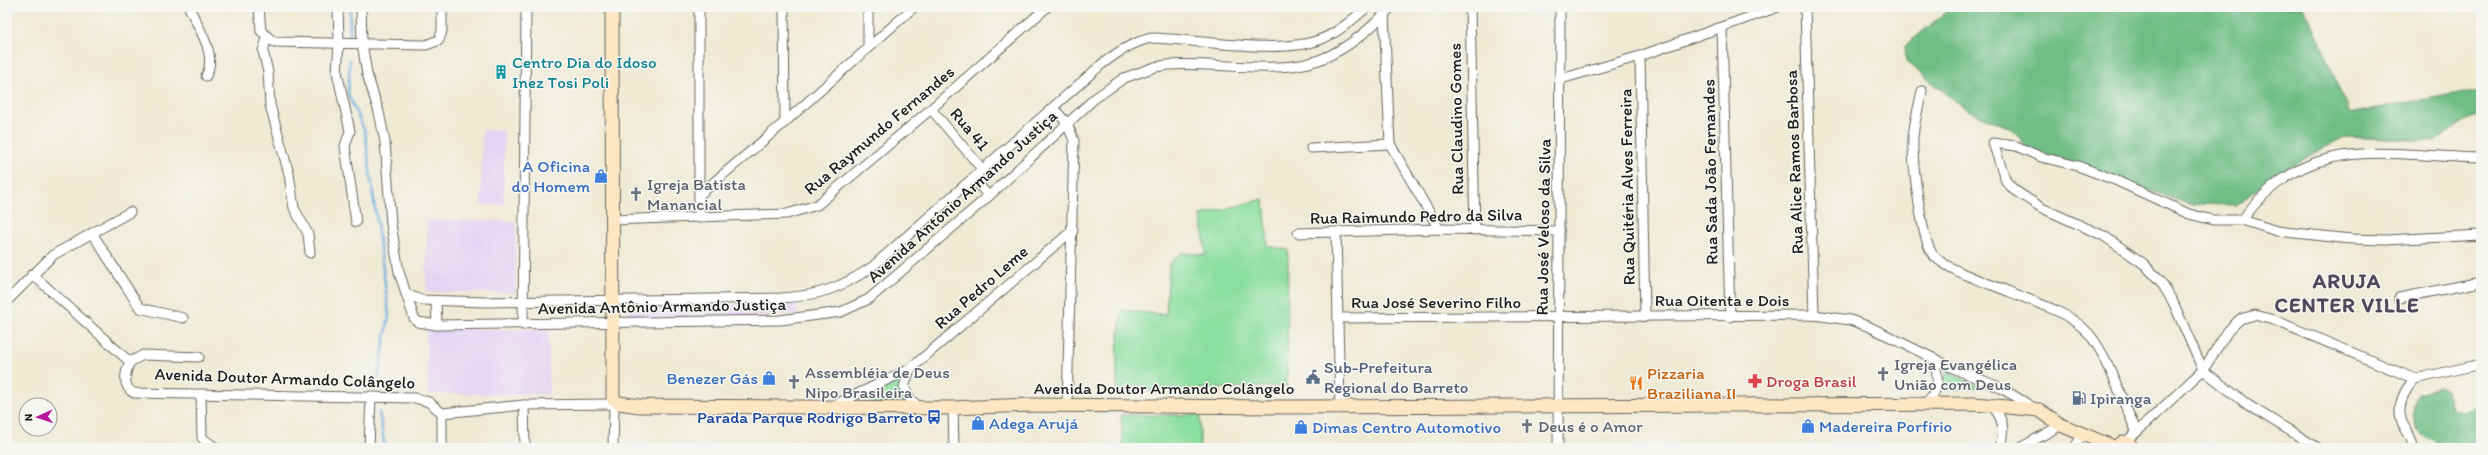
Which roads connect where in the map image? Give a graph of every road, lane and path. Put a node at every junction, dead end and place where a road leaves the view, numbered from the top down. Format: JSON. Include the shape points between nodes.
{"nodes":[{"id":1,"x":189,"y":7,"type":"edge"},
{"id":2,"x":338,"y":7,"type":"edge"},
{"id":3,"x":361,"y":7,"type":"edge"},
{"id":4,"x":442,"y":7,"type":"edge"},
{"id":5,"x":526,"y":7,"type":"edge"},
{"id":6,"x":612,"y":7,"type":"edge"},
{"id":7,"x":699,"y":7,"type":"edge"},
{"id":8,"x":784,"y":7,"type":"edge"},
{"id":9,"x":868,"y":7,"type":"edge"},
{"id":10,"x":914,"y":7,"type":"edge"},
{"id":11,"x":1047,"y":7,"type":"edge"},
{"id":12,"x":1367,"y":7,"type":"edge"},
{"id":13,"x":1470,"y":7,"type":"edge"},
{"id":14,"x":1560,"y":7,"type":"edge"},
{"id":15,"x":1778,"y":7,"type":"edge"},
{"id":16,"x":1805,"y":7,"type":"edge"},
{"id":17,"x":1387,"y":10,"type":"edge"},
{"id":18,"x":259,"y":12,"type":"edge"},
{"id":19,"x":1722,"y":27,"type":"junction"},
{"id":20,"x":267,"y":38,"type":"junction"},
{"id":21,"x":339,"y":43,"type":"junction"},
{"id":22,"x":362,"y":43,"type":"junction"},
{"id":23,"x":868,"y":46,"type":"junction"},
{"id":24,"x":1640,"y":56,"type":"junction"},
{"id":25,"x":206,"y":76,"type":"dead end"},
{"id":26,"x":1561,"y":79,"type":"junction"},
{"id":27,"x":1922,"y":91,"type":"dead end"},
{"id":28,"x":1053,"y":108,"type":"junction"},
{"id":29,"x":931,"y":109,"type":"junction"},
{"id":30,"x":785,"y":122,"type":"junction"},
{"id":31,"x":1067,"y":123,"type":"junction"},
{"id":32,"x":1390,"y":144,"type":"junction"},
{"id":33,"x":1311,"y":148,"type":"dead end"},
{"id":34,"x":2481,"y":158,"type":"edge"},
{"id":35,"x":983,"y":170,"type":"junction"},
{"id":36,"x":973,"y":179,"type":"junction"},
{"id":37,"x":699,"y":194,"type":"junction"},
{"id":38,"x":989,"y":196,"type":"junction"},
{"id":39,"x":130,"y":212,"type":"dead end"},
{"id":40,"x":699,"y":218,"type":"junction"},
{"id":41,"x":611,"y":220,"type":"junction"},
{"id":42,"x":2242,"y":220,"type":"junction"},
{"id":43,"x":356,"y":222,"type":"dead end"},
{"id":44,"x":1439,"y":229,"type":"junction"},
{"id":45,"x":1073,"y":230,"type":"junction"},
{"id":46,"x":1475,"y":230,"type":"junction"},
{"id":47,"x":1559,"y":231,"type":"junction"},
{"id":48,"x":92,"y":233,"type":"junction"},
{"id":49,"x":1298,"y":233,"type":"dead end"},
{"id":50,"x":1336,"y":233,"type":"junction"},
{"id":51,"x":2481,"y":235,"type":"edge"},
{"id":52,"x":310,"y":253,"type":"dead end"},
{"id":53,"x":32,"y":274,"type":"junction"},
{"id":54,"x":2481,"y":282,"type":"edge"},
{"id":55,"x":406,"y":294,"type":"junction"},
{"id":56,"x":2399,"y":298,"type":"dead end"},
{"id":57,"x":611,"y":300,"type":"junction"},
{"id":58,"x":7,"y":301,"type":"edge"},
{"id":59,"x":436,"y":301,"type":"junction"},
{"id":60,"x":523,"y":302,"type":"junction"},
{"id":61,"x":1814,"y":315,"type":"junction"},
{"id":62,"x":1558,"y":317,"type":"junction"},
{"id":63,"x":1644,"y":317,"type":"junction"},
{"id":64,"x":1730,"y":317,"type":"junction"},
{"id":65,"x":183,"y":318,"type":"dead end"},
{"id":66,"x":1338,"y":318,"type":"junction"},
{"id":67,"x":612,"y":323,"type":"junction"},
{"id":68,"x":437,"y":325,"type":"junction"},
{"id":69,"x":523,"y":325,"type":"junction"},
{"id":70,"x":199,"y":357,"type":"dead end"},
{"id":71,"x":1933,"y":358,"type":"junction"},
{"id":72,"x":130,"y":362,"type":"junction"},
{"id":73,"x":2481,"y":364,"type":"edge"},
{"id":74,"x":910,"y":369,"type":"junction"},
{"id":75,"x":2203,"y":370,"type":"junction"},
{"id":76,"x":2415,"y":379,"type":"junction"},
{"id":77,"x":201,"y":394,"type":"junction"},
{"id":78,"x":371,"y":396,"type":"junction"},
{"id":79,"x":614,"y":403,"type":"junction"},
{"id":80,"x":1924,"y":404,"type":"junction"},
{"id":81,"x":524,"y":405,"type":"junction"},
{"id":82,"x":918,"y":406,"type":"junction"},
{"id":83,"x":1067,"y":406,"type":"junction"},
{"id":84,"x":1992,"y":406,"type":"junction"},
{"id":85,"x":831,"y":407,"type":"junction"},
{"id":86,"x":1340,"y":407,"type":"junction"},
{"id":87,"x":1558,"y":407,"type":"junction"},
{"id":88,"x":953,"y":408,"type":"junction"},
{"id":89,"x":2039,"y":410,"type":"junction"},
{"id":90,"x":442,"y":413,"type":"junction"},
{"id":91,"x":2061,"y":425,"type":"junction"},
{"id":92,"x":2137,"y":432,"type":"junction"},
{"id":93,"x":2082,"y":434,"type":"junction"},
{"id":94,"x":2123,"y":446,"type":"edge"},
{"id":95,"x":216,"y":448,"type":"edge"},
{"id":96,"x":369,"y":448,"type":"edge"},
{"id":97,"x":442,"y":448,"type":"edge"},
{"id":98,"x":525,"y":448,"type":"edge"},
{"id":99,"x":613,"y":448,"type":"edge"},
{"id":100,"x":954,"y":448,"type":"edge"},
{"id":101,"x":1558,"y":448,"type":"edge"},
{"id":102,"x":2000,"y":448,"type":"edge"},
{"id":103,"x":2020,"y":448,"type":"edge"},
{"id":104,"x":2075,"y":448,"type":"edge"},
{"id":105,"x":2318,"y":448,"type":"edge"},
{"id":106,"x":2413,"y":448,"type":"edge"}],
"edges":[{"from":1,"to":25,"type":"street","via":[[210,55],[211,68]]},
{"from":2,"to":21,"type":"street"},
{"from":3,"to":22,"type":"street"},
{"from":4,"to":22,"type":"street","via":[[442,31],[439,40],[426,45]]},
{"from":5,"to":60,"type":"street"},
{"from":6,"to":41,"type":"street"},
{"from":7,"to":37,"type":"street"},
{"from":8,"to":30,"type":"street"},
{"from":9,"to":23,"type":"street"},
{"from":10,"to":23,"type":"street"},
{"from":11,"to":29,"type":"street","name":"Rua Raymundo Fernandes"},
{"from":12,"to":28,"type":"street","name":"Avenida Antônio Armando Justiça","via":[[1346,26],[1306,44],[1257,45],[1151,38],[1137,41],[1102,64]]},
{"from":13,"to":46,"type":"street","name":"Rua Claudino Gomes"},
{"from":14,"to":26,"type":"street","name":"Rua José Veloso da Silva"},
{"from":15,"to":19,"type":"street"},
{"from":16,"to":61,"type":"street","name":"Rua Alice Ramos Barbosa"},
{"from":17,"to":31,"type":"street","name":"Avenida Antônio Armando Justiça","via":[[1341,50],[1307,64],[1182,64],[1145,70],[1113,85]]},
{"from":17,"to":32,"type":"street"},
{"from":18,"to":20,"type":"street","via":[[261,32]]},
{"from":19,"to":24,"type":"street"},
{"from":19,"to":64,"type":"street","name":"Rua Sada João Fernandes"},
{"from":20,"to":21,"type":"street","via":[[274,42]]},
{"from":20,"to":52,"type":"street","via":[[263,51],[268,72],[270,105],[289,174],[294,208],[308,234]]},
{"from":21,"to":22,"type":"street"},
{"from":21,"to":43,"type":"street","via":[[337,72],[350,131],[345,146]]},
{"from":22,"to":55,"type":"street","via":[[367,74],[380,112],[385,142],[391,224],[399,272]]},
{"from":23,"to":30,"type":"street"},
{"from":24,"to":26,"type":"street"},
{"from":24,"to":63,"type":"street","name":"Rua Quitéria Alves Ferreira"},
{"from":26,"to":47,"type":"street","name":"Rua José Veloso da Silva"},
{"from":27,"to":92,"type":"street","via":[[1913,137],[1913,156],[1920,210],[1928,246],[1933,255],[1967,274],[2056,311],[2084,328],[2104,356],[2124,408]]},
{"from":28,"to":31,"type":"street"},
{"from":28,"to":35,"type":"street","name":"Avenida Antônio Armando Justiça"},
{"from":29,"to":35,"type":"street","name":"Rua 41"},
{"from":29,"to":40,"type":"street","name":"Rua Raymundo Fernandes","via":[[817,206],[787,214]]},
{"from":30,"to":37,"type":"street"},
{"from":31,"to":38,"type":"street","name":"Avenida Antônio Armando Justiça"},
{"from":31,"to":45,"type":"street","via":[[1074,142]]},
{"from":32,"to":33,"type":"street"},
{"from":32,"to":44,"type":"street"},
{"from":34,"to":42,"type":"street","via":[[2360,153],[2332,156],[2308,164],[2274,184],[2256,201]]},
{"from":35,"to":36,"type":"street","name":"Avenida Antônio Armando Justiça"},
{"from":36,"to":38,"type":"street"},
{"from":36,"to":57,"type":"street","name":"Avenida Antônio Armando Justiça","via":[[872,267],[837,288],[810,295],[781,298]]},
{"from":37,"to":40,"type":"street"},
{"from":38,"to":67,"type":"street","name":"Avenida Antônio Armando Justiça","via":[[869,299],[841,312],[780,320]]},
{"from":39,"to":48,"type":"street"},
{"from":40,"to":41,"type":"street","name":"Rua Raymundo Fernandes"},
{"from":41,"to":57,"type":"street"},
{"from":42,"to":51,"type":"street","via":[[2277,231],[2351,239],[2386,240]]},
{"from":42,"to":75,"type":"street","via":[[2213,220],[2189,214],[2115,180],[2041,157],[2016,146],[1993,143],[2006,181],[2018,194],[2042,208],[2104,236],[2144,264],[2161,282],[2173,302]]},
{"from":44,"to":46,"type":"street","name":"Rua Raimundo Pedro da Silva"},
{"from":44,"to":50,"type":"street","name":"Rua Raimundo Pedro da Silva"},
{"from":45,"to":74,"type":"street","name":"Rua Pedro Leme"},
{"from":45,"to":83,"type":"street"},
{"from":46,"to":47,"type":"street","name":"Rua Raimundo Pedro da Silva"},
{"from":47,"to":62,"type":"street","name":"Rua José Veloso da Silva"},
{"from":48,"to":53,"type":"street","via":[[53,255]]},
{"from":48,"to":65,"type":"street","via":[[140,308]]},
{"from":49,"to":50,"type":"street","name":"Rua Raimundo Pedro da Silva"},
{"from":50,"to":66,"type":"street"},
{"from":53,"to":58,"type":"street"},
{"from":53,"to":72,"type":"street"},
{"from":54,"to":56,"type":"street"},
{"from":55,"to":59,"type":"street","name":"Avenida Antônio Armando Justiça","via":[[414,299]]},
{"from":55,"to":68,"type":"street","name":"Avenida Antônio Armando Justiça","via":[[414,318],[418,322]]},
{"from":57,"to":60,"type":"street","name":"Avenida Antônio Armando Justiça"},
{"from":57,"to":67,"type":"street"},
{"from":59,"to":60,"type":"street","name":"Avenida Antônio Armando Justiça"},
{"from":59,"to":68,"type":"street"},
{"from":60,"to":69,"type":"street"},
{"from":61,"to":64,"type":"street","name":"Rua Oitenta e Dois"},
{"from":61,"to":71,"type":"street","via":[[1850,320]]},
{"from":62,"to":63,"type":"street","name":"Rua Oitenta e Dois"},
{"from":62,"to":66,"type":"street","name":"Rua José Severino Filho"},
{"from":62,"to":87,"type":"street","name":"Rua José Veloso da Silva"},
{"from":63,"to":64,"type":"street","name":"Rua Oitenta e Dois"},
{"from":66,"to":86,"type":"street"},
{"from":67,"to":69,"type":"street","name":"Avenida Antônio Armando Justiça"},
{"from":67,"to":79,"type":"street"},
{"from":68,"to":69,"type":"street","name":"Avenida Antônio Armando Justiça"},
{"from":70,"to":72,"type":"street","via":[[143,355]]},
{"from":71,"to":80,"type":"street","via":[[1938,384],[1935,393]]},
{"from":71,"to":89,"type":"street","via":[[2001,388]]},
{"from":72,"to":77,"type":"street","name":"Avenida Doutor Armando Colângelo","via":[[125,372],[127,386],[134,393]]},
{"from":73,"to":76,"type":"street"},
{"from":74,"to":82,"type":"street","via":[[904,387],[910,400]]},
{"from":74,"to":85,"type":"street","name":"Rua Pedro Leme"},
{"from":75,"to":76,"type":"street","via":[[2234,324],[2240,319],[2255,315],[2307,333]]},
{"from":75,"to":92,"type":"street"},
{"from":75,"to":105,"type":"street","via":[[2248,405]]},
{"from":76,"to":106,"type":"street","via":[[2405,391],[2400,409],[2401,419],[2410,435]]},
{"from":77,"to":78,"type":"street","name":"Avenida Doutor Armando Colângelo"},
{"from":77,"to":95,"type":"street","via":[[202,438]]},
{"from":78,"to":90,"type":"street","name":"Avenida Doutor Armando Colângelo","via":[[414,398],[429,402]]},
{"from":78,"to":96,"type":"street"},
{"from":79,"to":81,"type":"street","name":"Avenida Doutor Armando Colângelo"},
{"from":79,"to":85,"type":"street","name":"Avenida Doutor Armando Colângelo"},
{"from":79,"to":99,"type":"street"},
{"from":80,"to":84,"type":"street","name":"Avenida Doutor Armando Colângelo"},
{"from":80,"to":87,"type":"street","name":"Avenida Doutor Armando Colângelo","via":[[1771,403]]},
{"from":81,"to":90,"type":"street","name":"Avenida Doutor Armando Colângelo"},
{"from":81,"to":98,"type":"street"},
{"from":82,"to":85,"type":"street","name":"Avenida Doutor Armando Colângelo"},
{"from":82,"to":88,"type":"street","name":"Avenida Doutor Armando Colângelo"},
{"from":83,"to":86,"type":"street","name":"Avenida Doutor Armando Colângelo"},
{"from":83,"to":88,"type":"street","name":"Avenida Doutor Armando Colângelo"},
{"from":84,"to":89,"type":"street","name":"Avenida Doutor Armando Colângelo"},
{"from":84,"to":102,"type":"street","via":[[2001,415],[2003,428]]},
{"from":86,"to":87,"type":"street","name":"Avenida Doutor Armando Colângelo"},
{"from":87,"to":101,"type":"street","name":"Rua José Veloso da Silva"},
{"from":88,"to":100,"type":"street"},
{"from":89,"to":91,"type":"street"},
{"from":90,"to":97,"type":"street"},
{"from":91,"to":93,"type":"street"},
{"from":91,"to":103,"type":"street"},
{"from":92,"to":94,"type":"street"},
{"from":93,"to":94,"type":"street"},
{"from":93,"to":104,"type":"street"}]}
